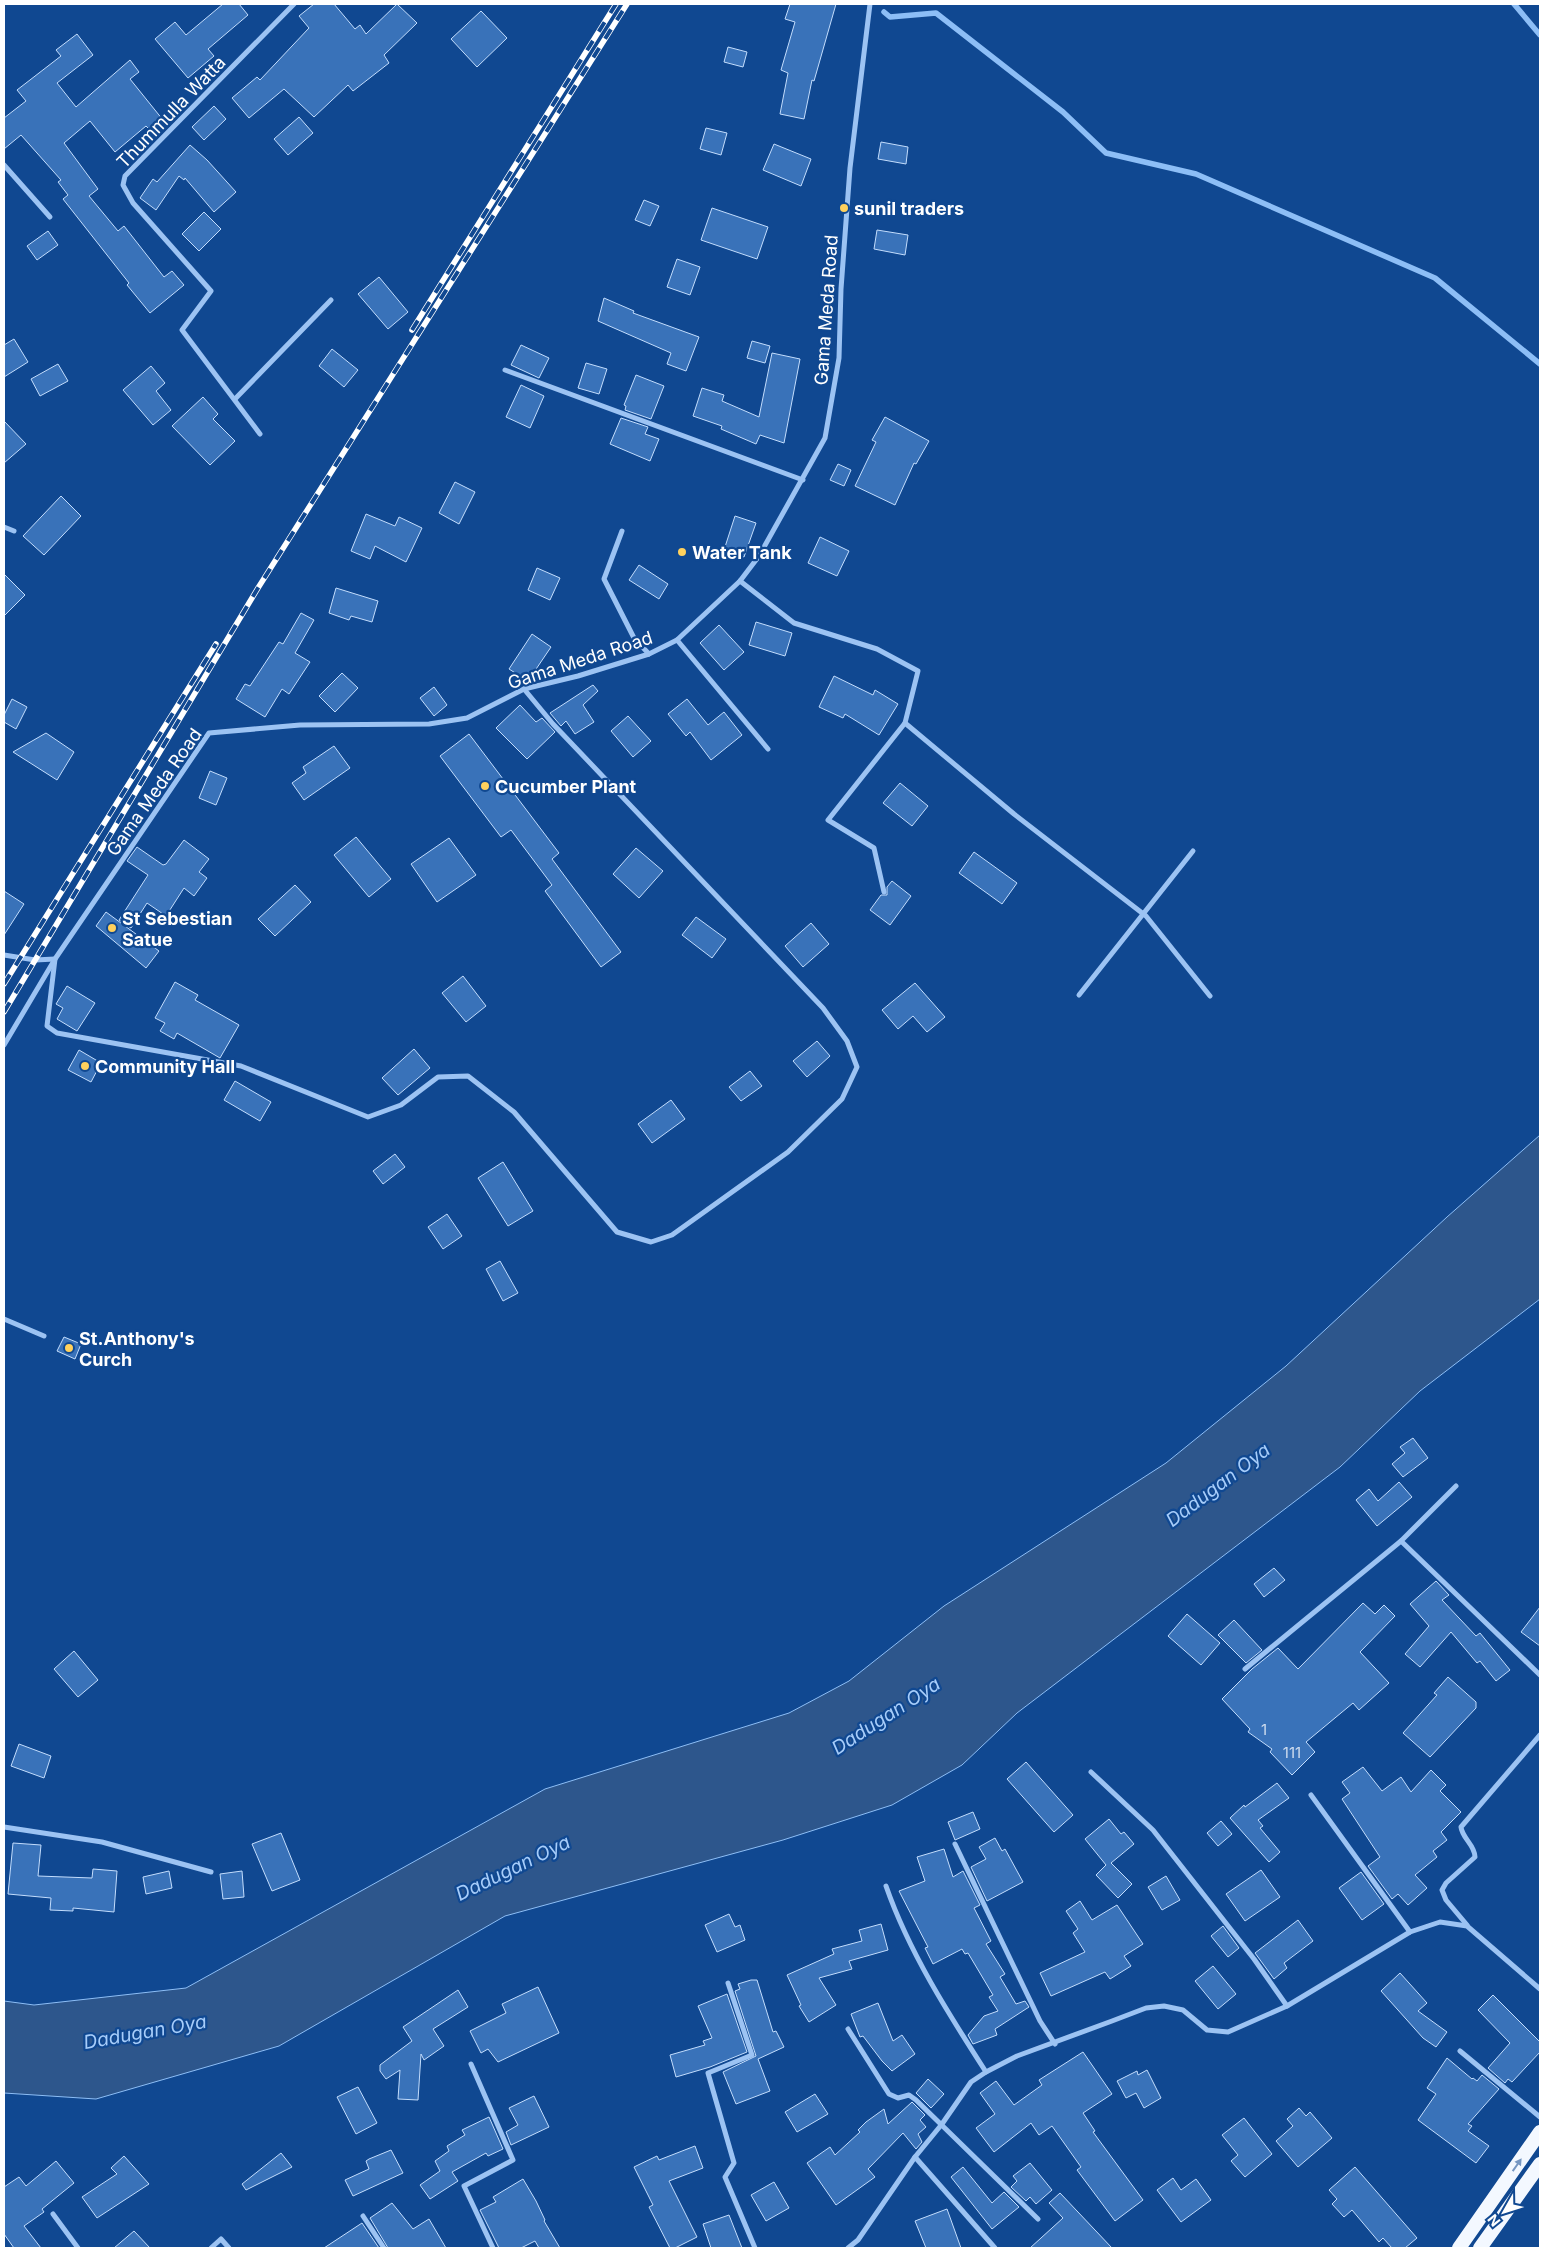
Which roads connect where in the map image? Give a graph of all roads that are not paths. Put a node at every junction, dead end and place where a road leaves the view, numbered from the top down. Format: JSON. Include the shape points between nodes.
{"nodes":[{"id":1,"x":294,"y":4,"type":"edge"},
{"id":2,"x":870,"y":4,"type":"edge"},
{"id":3,"x":4,"y":165,"type":"edge"},
{"id":4,"x":50,"y":218,"type":"dead end"},
{"id":5,"x":331,"y":300,"type":"dead end"},
{"id":6,"x":505,"y":370,"type":"dead end"},
{"id":7,"x":235,"y":399,"type":"junction"},
{"id":8,"x":260,"y":434,"type":"dead end"},
{"id":9,"x":803,"y":480,"type":"junction"},
{"id":10,"x":4,"y":527,"type":"edge"},
{"id":11,"x":14,"y":531,"type":"dead end"},
{"id":12,"x":622,"y":531,"type":"dead end"},
{"id":13,"x":740,"y":581,"type":"junction"},
{"id":14,"x":677,"y":640,"type":"junction"},
{"id":15,"x":649,"y":654,"type":"junction"},
{"id":16,"x":524,"y":689,"type":"junction"},
{"id":17,"x":905,"y":723,"type":"junction"},
{"id":18,"x":768,"y":749,"type":"dead end"},
{"id":19,"x":1194,"y":851,"type":"dead end"},
{"id":20,"x":884,"y":892,"type":"dead end"},
{"id":21,"x":1143,"y":914,"type":"junction"},
{"id":22,"x":4,"y":955,"type":"edge"},
{"id":23,"x":55,"y":959,"type":"junction"},
{"id":24,"x":1078,"y":995,"type":"dead end"},
{"id":25,"x":1210,"y":996,"type":"dead end"},
{"id":26,"x":4,"y":1045,"type":"edge"},
{"id":27,"x":4,"y":1319,"type":"edge"},
{"id":28,"x":44,"y":1336,"type":"dead end"},
{"id":29,"x":1456,"y":1486,"type":"dead end"},
{"id":30,"x":1401,"y":1541,"type":"junction"},
{"id":31,"x":1245,"y":1669,"type":"dead end"},
{"id":32,"x":1540,"y":1675,"type":"edge"},
{"id":33,"x":1540,"y":1735,"type":"edge"},
{"id":34,"x":1090,"y":1772,"type":"dead end"},
{"id":35,"x":1311,"y":1795,"type":"dead end"},
{"id":36,"x":4,"y":1827,"type":"edge"},
{"id":37,"x":955,"y":1844,"type":"dead end"},
{"id":38,"x":211,"y":1872,"type":"dead end"},
{"id":39,"x":886,"y":1886,"type":"dead end"},
{"id":40,"x":1467,"y":1926,"type":"junction"},
{"id":41,"x":1410,"y":1932,"type":"junction"},
{"id":42,"x":728,"y":1983,"type":"dead end"},
{"id":43,"x":1540,"y":1989,"type":"edge"},
{"id":44,"x":1287,"y":2006,"type":"junction"},
{"id":45,"x":848,"y":2029,"type":"dead end"},
{"id":46,"x":1054,"y":2044,"type":"junction"},
{"id":47,"x":1460,"y":2051,"type":"dead end"},
{"id":48,"x":471,"y":2064,"type":"dead end"},
{"id":49,"x":986,"y":2072,"type":"junction"},
{"id":50,"x":1540,"y":2116,"type":"edge"},
{"id":51,"x":942,"y":2124,"type":"junction"},
{"id":52,"x":1540,"y":2132,"type":"edge"},
{"id":53,"x":915,"y":2157,"type":"junction"},
{"id":54,"x":1540,"y":2164,"type":"edge"},
{"id":55,"x":53,"y":2214,"type":"dead end"},
{"id":56,"x":363,"y":2216,"type":"dead end"},
{"id":57,"x":1038,"y":2219,"type":"dead end"},
{"id":58,"x":78,"y":2248,"type":"edge"},
{"id":59,"x":211,"y":2248,"type":"edge"},
{"id":60,"x":229,"y":2248,"type":"edge"},
{"id":61,"x":384,"y":2248,"type":"edge"},
{"id":62,"x":493,"y":2248,"type":"edge"},
{"id":63,"x":755,"y":2248,"type":"edge"},
{"id":64,"x":848,"y":2248,"type":"edge"},
{"id":65,"x":995,"y":2248,"type":"edge"},
{"id":66,"x":1459,"y":2248,"type":"edge"},
{"id":67,"x":1480,"y":2248,"type":"edge"}],
"edges":[{"from":1,"to":7,"type":"street","name":"Thummulla Watta","via":[[125,176],[123,185],[133,203],[211,291],[182,330]]},
{"from":2,"to":9,"type":"street","name":"Gama Meda Road","via":[[850,168],[839,358],[825,438]]},
{"from":3,"to":4,"type":"street"},
{"from":5,"to":7,"type":"street"},
{"from":6,"to":9,"type":"street"},
{"from":7,"to":8,"type":"street","name":"Thummulla Watta"},
{"from":9,"to":13,"type":"street","name":"Gama Meda Road","via":[[759,556]]},
{"from":10,"to":11,"type":"street"},
{"from":12,"to":15,"type":"street","via":[[604,579],[634,638]]},
{"from":13,"to":14,"type":"street","name":"Gama Meda Road"},
{"from":13,"to":17,"type":"street","via":[[794,623],[877,649],[918,670]]},
{"from":14,"to":15,"type":"street","name":"Gama Meda Road"},
{"from":14,"to":18,"type":"street"},
{"from":15,"to":16,"type":"street","name":"Gama Meda Road"},
{"from":16,"to":23,"type":"street","name":"Gama Meda Road","via":[[467,718],[429,724],[300,725],[209,732]]},
{"from":16,"to":23,"type":"street","via":[[553,724],[823,1008],[848,1041],[857,1067],[842,1100],[788,1152],[672,1235],[651,1242],[617,1232],[514,1112],[468,1076],[438,1076],[401,1105],[368,1118],[241,1066],[57,1032],[47,1026]]},
{"from":17,"to":20,"type":"street","via":[[828,820],[874,848]]},
{"from":17,"to":21,"type":"street","via":[[1014,814]]},
{"from":19,"to":21,"type":"street"},
{"from":21,"to":24,"type":"street"},
{"from":21,"to":25,"type":"street"},
{"from":22,"to":23,"type":"street"},
{"from":23,"to":26,"type":"street","name":"Gama Meda Road"},
{"from":27,"to":28,"type":"street"},
{"from":29,"to":30,"type":"street"},
{"from":30,"to":31,"type":"street"},
{"from":30,"to":32,"type":"street"},
{"from":33,"to":40,"type":"street","via":[[1461,1827],[1475,1857],[1442,1890]]},
{"from":34,"to":44,"type":"street","via":[[1153,1830]]},
{"from":35,"to":41,"type":"street"},
{"from":36,"to":38,"type":"street","via":[[102,1842]]},
{"from":37,"to":46,"type":"street"},
{"from":39,"to":49,"type":"street","via":[[898,1922]]},
{"from":40,"to":41,"type":"street","via":[[1440,1922]]},
{"from":40,"to":43,"type":"street"},
{"from":41,"to":44,"type":"street"},
{"from":42,"to":63,"type":"street","via":[[752,2055],[708,2073],[734,2163],[725,2177]]},
{"from":44,"to":46,"type":"street","via":[[1228,2032],[1207,2030],[1183,2010],[1164,2006],[1146,2008]]},
{"from":45,"to":51,"type":"street","via":[[889,2094],[898,2098],[909,2096]]},
{"from":46,"to":49,"type":"street","via":[[1017,2056]]},
{"from":47,"to":50,"type":"street"},
{"from":48,"to":62,"type":"street","via":[[513,2160],[464,2186]]},
{"from":49,"to":51,"type":"street","via":[[972,2082]]},
{"from":51,"to":53,"type":"street"},
{"from":51,"to":57,"type":"street"},
{"from":66,"to":52,"type":"highway","one_way":true},
{"from":53,"to":64,"type":"street","via":[[858,2240]]},
{"from":53,"to":65,"type":"street"},
{"from":54,"to":67,"type":"highway"},
{"from":55,"to":58,"type":"street"},
{"from":56,"to":61,"type":"street"},
{"from":59,"to":60,"type":"street","via":[[221,2239]]}]}
